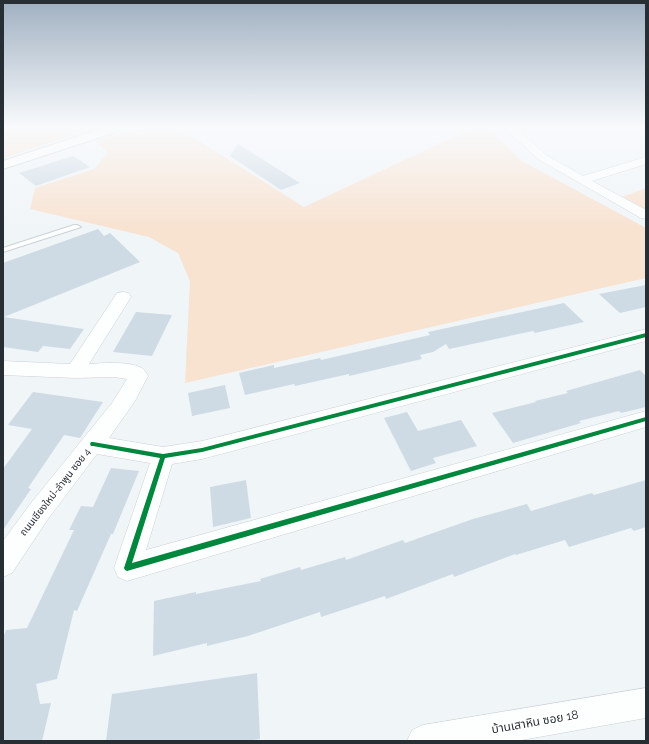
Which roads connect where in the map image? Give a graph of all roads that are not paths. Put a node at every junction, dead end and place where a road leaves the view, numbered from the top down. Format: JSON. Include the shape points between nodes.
{"nodes":[{"id":1,"x":16,"y":161,"type":"edge"},
{"id":2,"x":550,"y":161,"type":"edge"},
{"id":3,"x":644,"y":161,"type":"edge"},
{"id":4,"x":3,"y":165,"type":"edge"},
{"id":5,"x":582,"y":180,"type":"junction"},
{"id":6,"x":646,"y":214,"type":"edge"},
{"id":7,"x":77,"y":227,"type":"dead end"},
{"id":8,"x":3,"y":250,"type":"edge"},
{"id":9,"x":123,"y":297,"type":"dead end"},
{"id":10,"x":646,"y":335,"type":"edge"},
{"id":11,"x":3,"y":368,"type":"edge"},
{"id":12,"x":75,"y":371,"type":"junction"},
{"id":13,"x":646,"y":419,"type":"edge"},
{"id":14,"x":93,"y":444,"type":"junction"},
{"id":15,"x":163,"y":456,"type":"junction"},
{"id":16,"x":10,"y":540,"type":"edge"},
{"id":17,"x":3,"y":564,"type":"edge"},
{"id":18,"x":646,"y":703,"type":"edge"},
{"id":19,"x":423,"y":741,"type":"edge"}],
"edges":[{"from":1,"to":4,"type":"main road"},
{"from":2,"to":5,"type":"street"},
{"from":3,"to":5,"type":"street"},
{"from":5,"to":6,"type":"street"},
{"from":7,"to":8,"type":"lane"},
{"from":9,"to":12,"type":"street"},
{"from":10,"to":15,"type":"street","via":[[202,450]]},
{"from":11,"to":12,"type":"street","name":"ถนนเชียงใหม่-ลำพูน ซอย 4"},
{"from":12,"to":14,"type":"street","name":"ถนนเชียงใหม่-ลำพูน ซอย 4","via":[[122,371],[138,376],[128,395]]},
{"from":13,"to":15,"type":"street","via":[[127,568]]},
{"from":14,"to":15,"type":"street"},
{"from":14,"to":16,"type":"street","name":"ถนนเชียงใหม่-ลำพูน ซอย 4"},
{"from":16,"to":17,"type":"street","name":"ถนนเชียงใหม่-ลำพูน ซอย 4"},
{"from":18,"to":19,"type":"street","name":"บ้านเสาหิน ซอย 18"}]}
